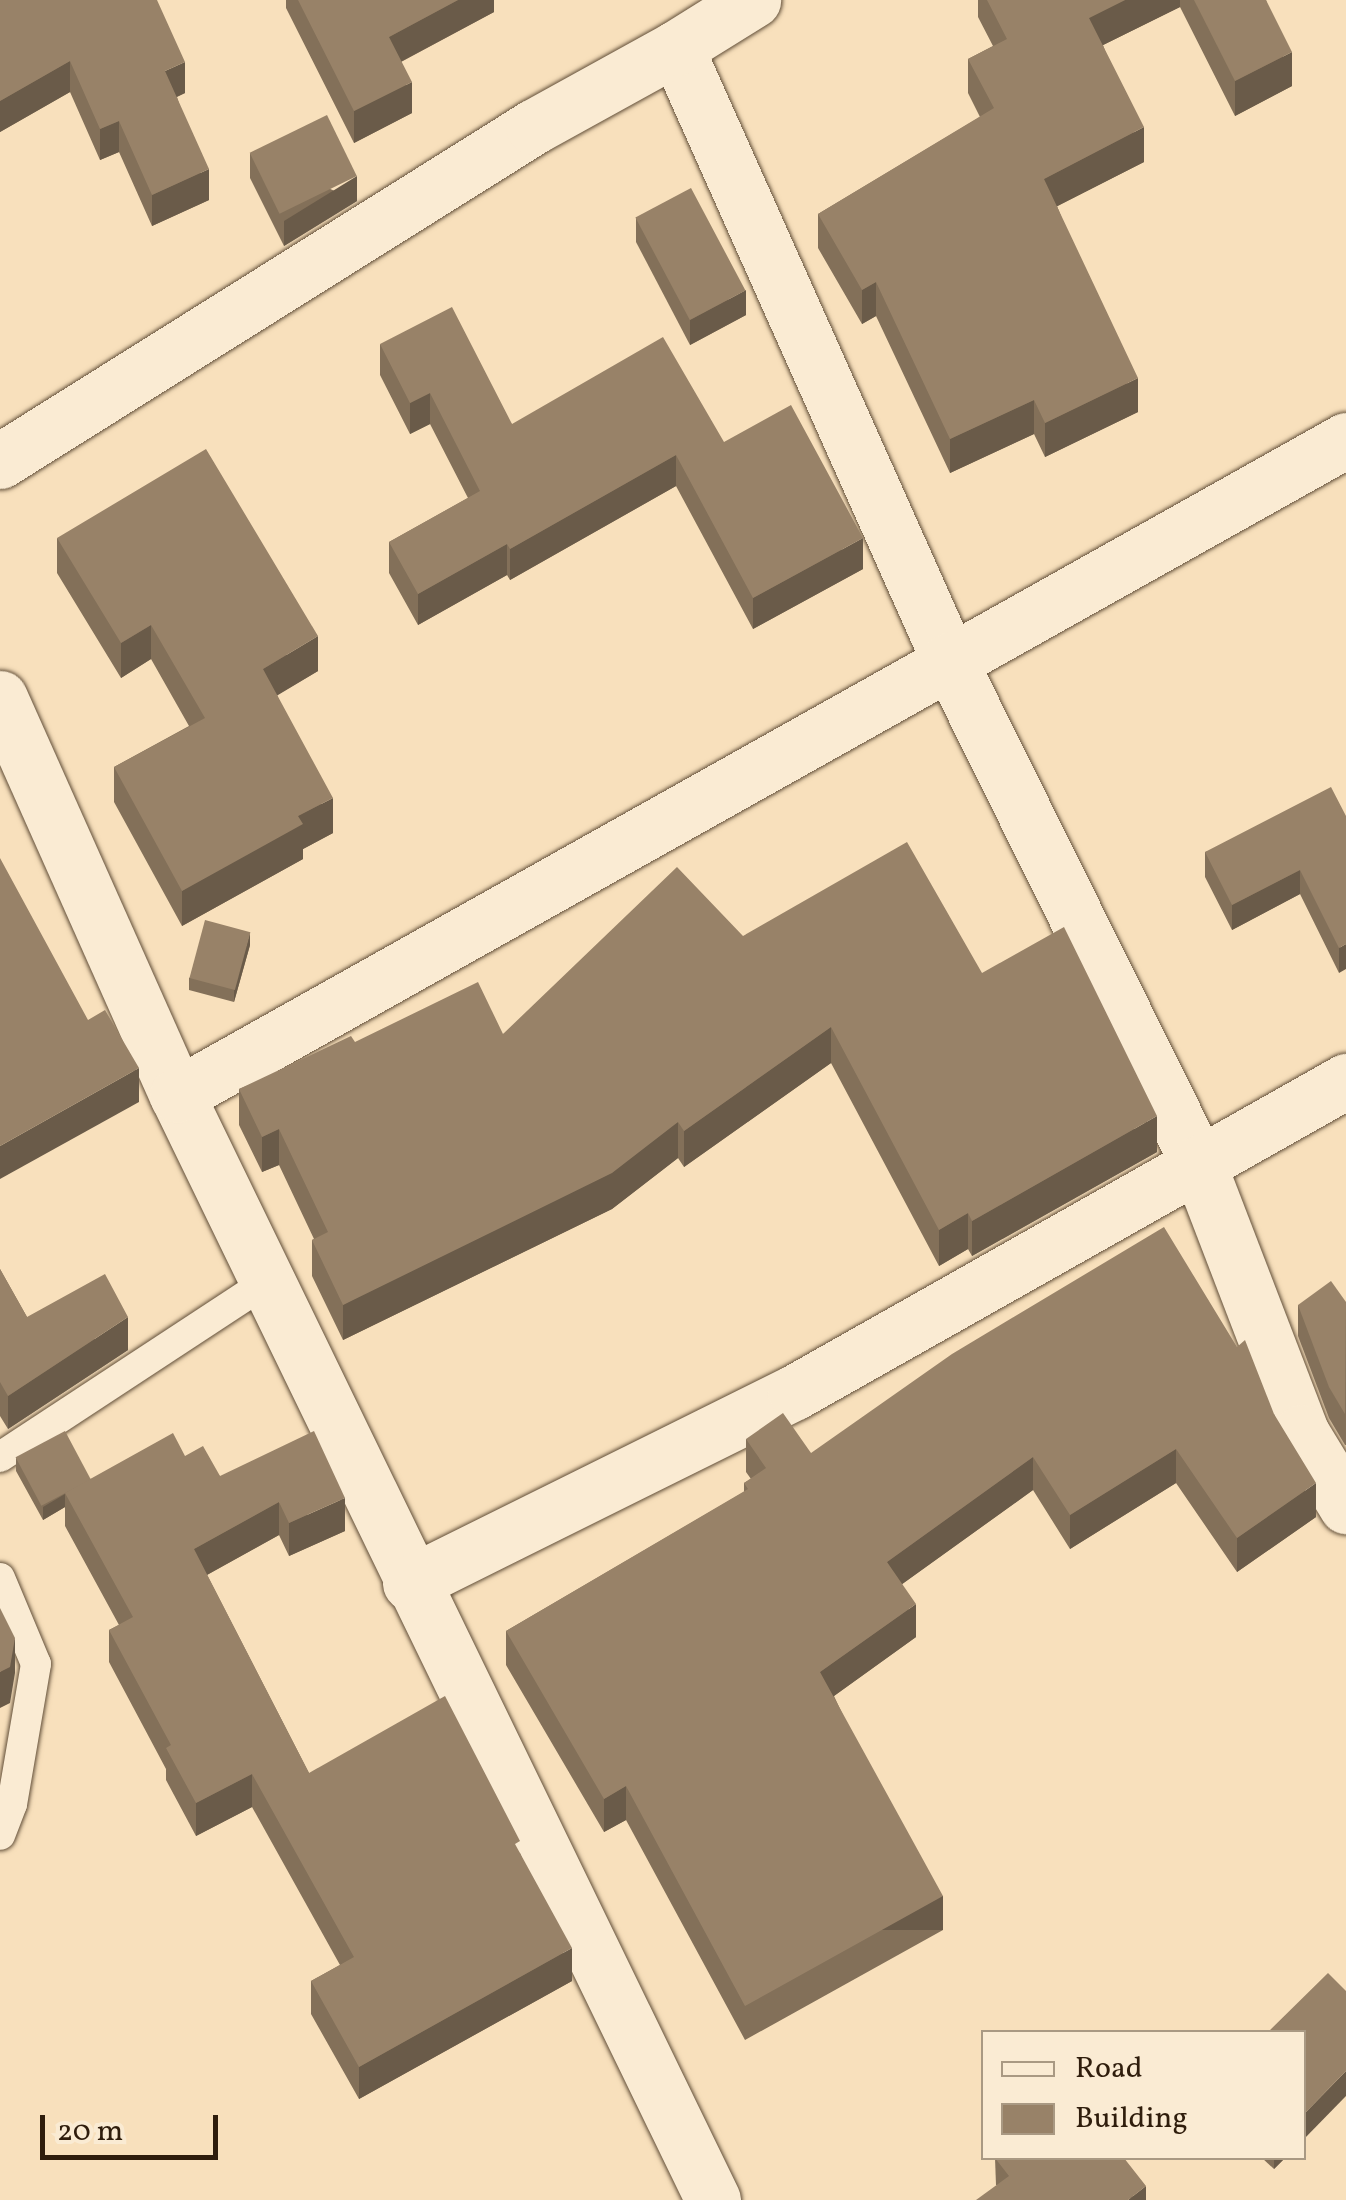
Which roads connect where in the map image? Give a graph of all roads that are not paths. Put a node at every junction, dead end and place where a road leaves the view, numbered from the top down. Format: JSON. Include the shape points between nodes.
{"nodes":[{"id":1,"x":752,"y":0,"type":"edge"},
{"id":2,"x":676,"y":48,"type":"junction"},
{"id":3,"x":1346,"y":440,"type":"edge"},
{"id":4,"x":0,"y":461,"type":"edge"},
{"id":5,"x":949,"y":660,"type":"junction"},
{"id":6,"x":0,"y":698,"type":"edge"},
{"id":7,"x":1346,"y":1081,"type":"edge"},
{"id":8,"x":177,"y":1096,"type":"junction"},
{"id":9,"x":1198,"y":1163,"type":"junction"},
{"id":10,"x":266,"y":1282,"type":"junction"},
{"id":11,"x":0,"y":1457,"type":"edge"},
{"id":12,"x":1346,"y":1506,"type":"edge"},
{"id":13,"x":0,"y":1578,"type":"edge"},
{"id":14,"x":410,"y":1583,"type":"junction"},
{"id":15,"x":0,"y":1835,"type":"edge"},
{"id":16,"x":713,"y":2200,"type":"edge"}],
"edges":[{"from":1,"to":2,"type":"street"},
{"from":2,"to":4,"type":"street","via":[[533,127]]},
{"from":2,"to":5,"type":"street"},
{"from":3,"to":5,"type":"street"},
{"from":5,"to":8,"type":"street"},
{"from":5,"to":9,"type":"street"},
{"from":6,"to":8,"type":"street"},
{"from":7,"to":9,"type":"street"},
{"from":8,"to":10,"type":"street"},
{"from":9,"to":12,"type":"street","via":[[1301,1432]]},
{"from":9,"to":14,"type":"street","via":[[795,1392]]},
{"from":10,"to":11,"type":"lane"},
{"from":10,"to":14,"type":"street"},
{"from":13,"to":15,"type":"lane","via":[[36,1664],[12,1804]]},
{"from":14,"to":16,"type":"street"}]}
